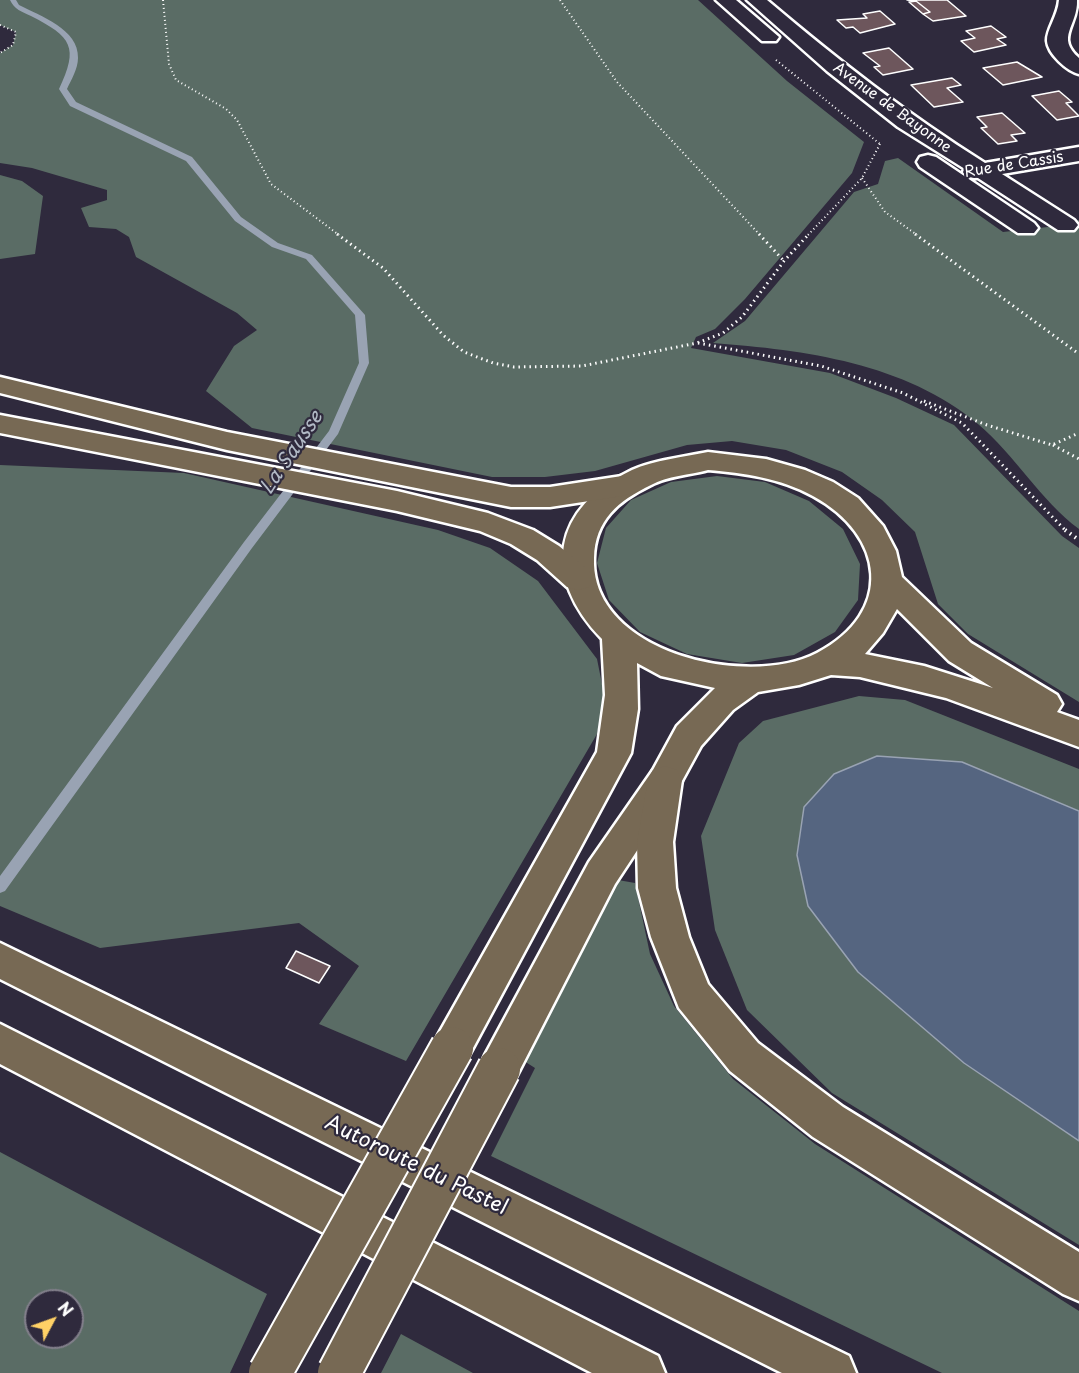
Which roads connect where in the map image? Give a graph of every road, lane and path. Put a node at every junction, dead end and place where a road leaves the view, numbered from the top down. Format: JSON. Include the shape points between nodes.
{"nodes":[{"id":1,"x":163,"y":0,"type":"edge"},
{"id":2,"x":560,"y":0,"type":"edge"},
{"id":3,"x":724,"y":0,"type":"edge"},
{"id":4,"x":756,"y":0,"type":"edge"},
{"id":5,"x":1068,"y":0,"type":"edge"},
{"id":6,"x":0,"y":25,"type":"edge"},
{"id":7,"x":0,"y":53,"type":"edge"},
{"id":8,"x":773,"y":58,"type":"dead end"},
{"id":9,"x":1079,"y":68,"type":"edge"},
{"id":10,"x":895,"y":144,"type":"junction"},
{"id":11,"x":1079,"y":154,"type":"edge"},
{"id":12,"x":985,"y":171,"type":"junction"},
{"id":13,"x":948,"y":175,"type":"junction"},
{"id":14,"x":862,"y":178,"type":"junction"},
{"id":15,"x":1066,"y":225,"type":"dead end"},
{"id":16,"x":1026,"y":228,"type":"dead end"},
{"id":17,"x":784,"y":261,"type":"junction"},
{"id":18,"x":697,"y":343,"type":"junction"},
{"id":19,"x":1079,"y":354,"type":"edge"},
{"id":20,"x":0,"y":385,"type":"edge"},
{"id":21,"x":903,"y":393,"type":"junction"},
{"id":22,"x":0,"y":424,"type":"edge"},
{"id":23,"x":1079,"y":433,"type":"edge"},
{"id":24,"x":1052,"y":445,"type":"junction"},
{"id":25,"x":1079,"y":459,"type":"edge"},
{"id":26,"x":622,"y":486,"type":"junction"},
{"id":27,"x":404,"y":490,"type":"junction"},
{"id":28,"x":1079,"y":540,"type":"edge"},
{"id":29,"x":578,"y":579,"type":"junction"},
{"id":30,"x":887,"y":581,"type":"junction"},
{"id":31,"x":618,"y":637,"type":"junction"},
{"id":32,"x":827,"y":662,"type":"junction"},
{"id":33,"x":750,"y":680,"type":"junction"},
{"id":34,"x":1079,"y":723,"type":"edge"},
{"id":35,"x":1079,"y":734,"type":"edge"},
{"id":36,"x":665,"y":780,"type":"junction"},
{"id":37,"x":13,"y":966,"type":"edge"},
{"id":38,"x":0,"y":1043,"type":"edge"},
{"id":39,"x":1079,"y":1278,"type":"edge"},
{"id":40,"x":270,"y":1373,"type":"edge"},
{"id":41,"x":339,"y":1373,"type":"edge"},
{"id":42,"x":640,"y":1373,"type":"edge"},
{"id":43,"x":832,"y":1373,"type":"edge"}],
"edges":[{"from":1,"to":18,"type":"path","via":[[170,64],[176,80],[226,109],[237,120],[271,184],[383,268],[443,335],[464,352],[514,367],[552,368],[582,366]]},
{"from":2,"to":17,"type":"path","via":[[617,82]]},
{"from":3,"to":10,"type":"street","name":"Avenue de Bayonne"},
{"from":4,"to":12,"type":"street","name":"Avenue de Bayonne","via":[[834,68],[906,122]]},
{"from":5,"to":9,"type":"street","via":[[1069,8],[1056,44]]},
{"from":6,"to":7,"type":"path","via":[[16,32],[14,45]]},
{"from":8,"to":10,"type":"path","name":"Avenue de Bayonne"},
{"from":10,"to":13,"type":"street","name":"Avenue de Bayonne"},
{"from":10,"to":14,"type":"path"},
{"from":11,"to":12,"type":"street","name":"Rue de Cassis"},
{"from":12,"to":13,"type":"street","name":"Rue de Cassis"},
{"from":12,"to":15,"type":"street","name":"Avenue de Bayonne"},
{"from":13,"to":16,"type":"street","name":"Avenue de Bayonne"},
{"from":14,"to":17,"type":"path"},
{"from":14,"to":19,"type":"path","via":[[885,212]]},
{"from":17,"to":18,"type":"path","via":[[733,327]]},
{"from":18,"to":21,"type":"path","via":[[821,366]]},
{"from":20,"to":27,"type":"main road"},
{"from":21,"to":24,"type":"path"},
{"from":21,"to":28,"type":"path","via":[[962,423]]},
{"from":22,"to":27,"type":"main road","via":[[210,465]]},
{"from":23,"to":24,"type":"path"},
{"from":24,"to":25,"type":"path"},
{"from":26,"to":27,"type":"main road","via":[[550,497]]},
{"from":26,"to":29,"type":"main road","via":[[606,497],[583,527],[578,543]]},
{"from":26,"to":30,"type":"main road","via":[[667,467],[708,461],[740,462],[803,478],[854,511],[872,533],[883,556]]},
{"from":27,"to":29,"type":"main road","via":[[522,537]]},
{"from":29,"to":31,"type":"main road","via":[[592,609]]},
{"from":30,"to":32,"type":"main road","via":[[877,618],[865,635]]},
{"from":30,"to":34,"type":"main road","via":[[960,652]]},
{"from":31,"to":33,"type":"main road","via":[[678,669]]},
{"from":31,"to":40,"type":"main road","bridge":true,"via":[[622,712],[614,753]]},
{"from":32,"to":33,"type":"main road","via":[[778,678]]},
{"from":32,"to":35,"type":"main road","via":[[910,673]]},
{"from":33,"to":36,"type":"main road","via":[[721,701],[689,736]]},
{"from":36,"to":39,"type":"main road","via":[[655,842],[657,888],[668,927],[693,995],[744,1057],[828,1122]]},
{"from":36,"to":41,"type":"main road","bridge":true,"via":[[602,873]]},
{"from":37,"to":43,"type":"main road","name":"Autoroute du Pastel"},
{"from":38,"to":42,"type":"main road"}]}
